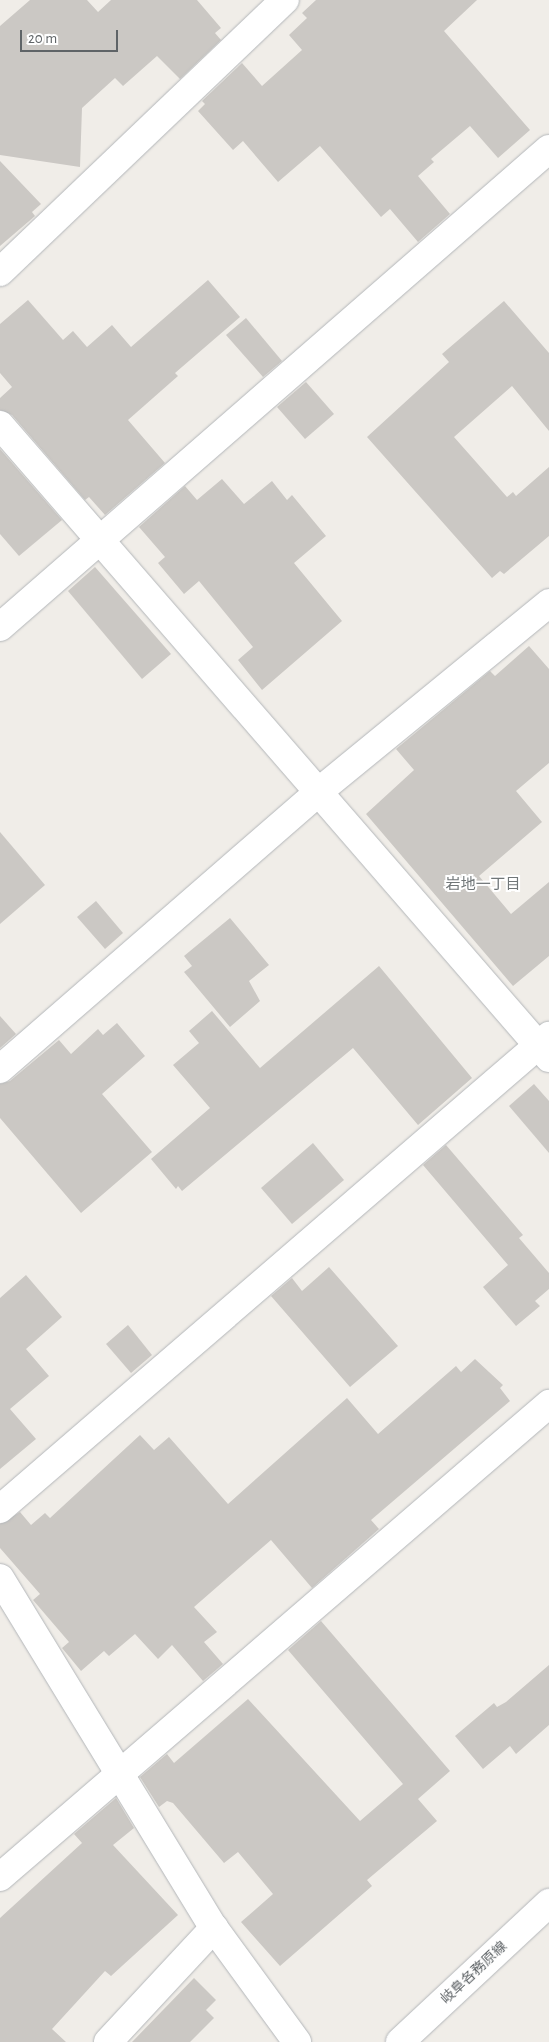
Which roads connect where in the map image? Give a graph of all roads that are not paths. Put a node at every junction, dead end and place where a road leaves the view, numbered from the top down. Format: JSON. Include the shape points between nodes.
{"nodes":[{"id":1,"x":286,"y":0,"type":"edge"},
{"id":2,"x":549,"y":149,"type":"edge"},
{"id":3,"x":0,"y":272,"type":"edge"},
{"id":4,"x":0,"y":424,"type":"edge"},
{"id":5,"x":100,"y":540,"type":"junction"},
{"id":6,"x":549,"y":603,"type":"edge"},
{"id":7,"x":0,"y":627,"type":"edge"},
{"id":8,"x":317,"y":793,"type":"junction"},
{"id":9,"x":545,"y":1047,"type":"edge"},
{"id":10,"x":0,"y":1069,"type":"edge"},
{"id":11,"x":549,"y":1404,"type":"edge"},
{"id":12,"x":0,"y":1509,"type":"edge"},
{"id":13,"x":0,"y":1578,"type":"edge"},
{"id":14,"x":118,"y":1776,"type":"junction"},
{"id":15,"x":0,"y":1877,"type":"edge"},
{"id":16,"x":549,"y":1903,"type":"edge"},
{"id":17,"x":214,"y":1928,"type":"junction"},
{"id":18,"x":108,"y":2042,"type":"edge"},
{"id":19,"x":297,"y":2042,"type":"edge"},
{"id":20,"x":400,"y":2042,"type":"edge"}],
"edges":[{"from":1,"to":3,"type":"street"},
{"from":2,"to":5,"type":"street"},
{"from":4,"to":5,"type":"street"},
{"from":5,"to":7,"type":"street"},
{"from":5,"to":8,"type":"street"},
{"from":6,"to":8,"type":"street"},
{"from":8,"to":9,"type":"street"},
{"from":8,"to":10,"type":"street"},
{"from":9,"to":12,"type":"street"},
{"from":11,"to":14,"type":"street"},
{"from":13,"to":14,"type":"street"},
{"from":14,"to":15,"type":"street"},
{"from":14,"to":17,"type":"street"},
{"from":16,"to":20,"type":"street","name":"岐阜各務原線"},
{"from":17,"to":18,"type":"street"},
{"from":17,"to":19,"type":"street"}]}
